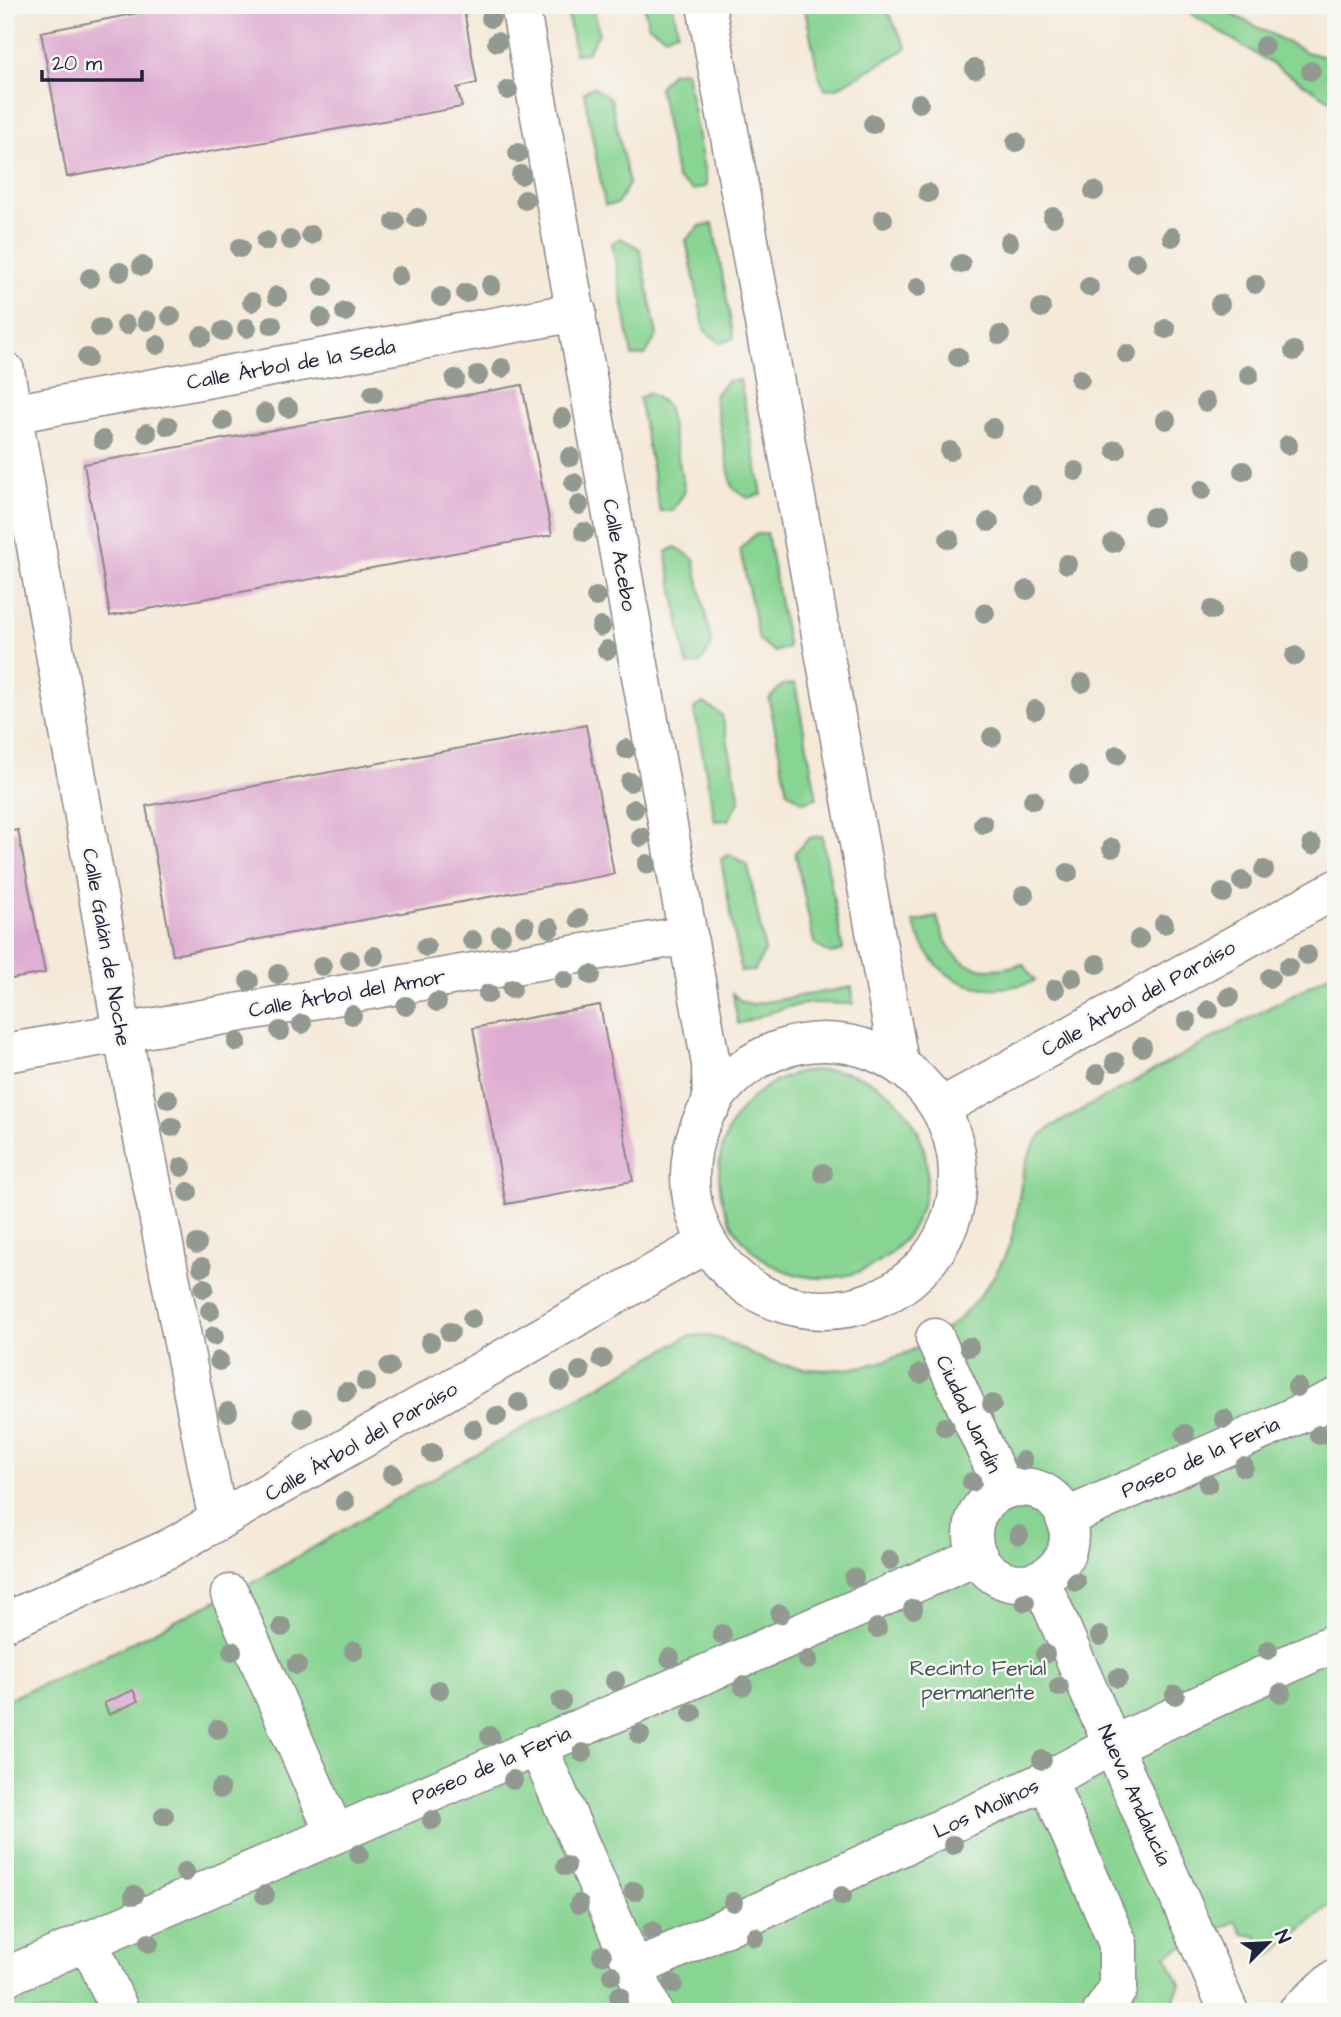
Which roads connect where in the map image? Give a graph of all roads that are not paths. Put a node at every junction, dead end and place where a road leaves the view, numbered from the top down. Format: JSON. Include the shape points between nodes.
{"nodes":[{"id":1,"x":520,"y":5,"type":"edge"},
{"id":2,"x":706,"y":5,"type":"edge"},
{"id":3,"x":577,"y":312,"type":"junction"},
{"id":4,"x":5,"y":371,"type":"edge"},
{"id":5,"x":9,"y":414,"type":"edge"},
{"id":6,"x":1336,"y":889,"type":"edge"},
{"id":7,"x":688,"y":935,"type":"junction"},
{"id":8,"x":122,"y":1031,"type":"junction"},
{"id":9,"x":5,"y":1053,"type":"edge"},
{"id":10,"x":899,"y":1062,"type":"junction"},
{"id":11,"x":712,"y":1105,"type":"junction"},
{"id":12,"x":940,"y":1108,"type":"junction"},
{"id":13,"x":707,"y":1243,"type":"junction"},
{"id":14,"x":935,"y":1338,"type":"dead end"},
{"id":15,"x":1336,"y":1398,"type":"edge"},
{"id":16,"x":1004,"y":1490,"type":"junction"},
{"id":17,"x":1065,"y":1518,"type":"junction"},
{"id":18,"x":218,"y":1521,"type":"junction"},
{"id":19,"x":978,"y":1556,"type":"junction"},
{"id":20,"x":1040,"y":1579,"type":"junction"},
{"id":21,"x":230,"y":1594,"type":"dead end"},
{"id":22,"x":5,"y":1622,"type":"edge"},
{"id":23,"x":1336,"y":1642,"type":"edge"},
{"id":24,"x":537,"y":1745,"type":"junction"},
{"id":25,"x":1113,"y":1745,"type":"junction"},
{"id":26,"x":1047,"y":1780,"type":"junction"},
{"id":27,"x":334,"y":1832,"type":"junction"},
{"id":28,"x":88,"y":1940,"type":"junction"},
{"id":29,"x":634,"y":1969,"type":"junction"},
{"id":30,"x":5,"y":1977,"type":"edge"},
{"id":31,"x":1336,"y":1979,"type":"edge"},
{"id":32,"x":120,"y":2012,"type":"edge"},
{"id":33,"x":653,"y":2012,"type":"edge"},
{"id":34,"x":1102,"y":2012,"type":"edge"},
{"id":35,"x":1228,"y":2012,"type":"edge"},
{"id":36,"x":1297,"y":2012,"type":"edge"}],
"edges":[{"from":1,"to":3,"type":"street","name":"Calle Acebo"},
{"from":2,"to":10,"type":"street"},
{"from":3,"to":5,"type":"street","name":"Calle Árbol de la Seda"},
{"from":3,"to":7,"type":"street","name":"Calle Acebo"},
{"from":4,"to":5,"type":"street","name":"Calle Galán de Noche"},
{"from":5,"to":8,"type":"street","name":"Calle Galán de Noche"},
{"from":6,"to":12,"type":"street","name":"Calle Árbol del Paraíso"},
{"from":7,"to":8,"type":"street","name":"Calle Árbol del Amor"},
{"from":7,"to":11,"type":"street","name":"Calle Acebo","via":[[711,1064]]},
{"from":8,"to":9,"type":"street","name":"Calle Árbol del Amor"},
{"from":8,"to":18,"type":"street","name":"Calle Galán de Noche"},
{"from":10,"to":11,"type":"street","via":[[840,1042],[797,1044],[755,1060],[734,1075]]},
{"from":10,"to":12,"type":"street"},
{"from":11,"to":13,"type":"street","via":[[691,1162],[693,1204]]},
{"from":12,"to":13,"type":"street","via":[[957,1158],[956,1198],[944,1238],[920,1271],[888,1296],[849,1310],[808,1312],[769,1300],[734,1278]]},
{"from":13,"to":18,"type":"street","name":"Calle Árbol del Paraíso"},
{"from":14,"to":16,"type":"street","name":"Ciudad Jardín"},
{"from":15,"to":17,"type":"street","name":"Paseo de la Feria"},
{"from":16,"to":17,"type":"street","via":[[1038,1490],[1054,1500]]},
{"from":16,"to":19,"type":"street","via":[[985,1502],[975,1518]]},
{"from":17,"to":20,"type":"street","via":[[1069,1532],[1066,1551],[1057,1567]]},
{"from":18,"to":22,"type":"street","name":"Calle Árbol del Paraíso","via":[[170,1548]]},
{"from":19,"to":20,"type":"street","via":[[989,1571],[1006,1581]]},
{"from":19,"to":24,"type":"street","name":"Paseo de la Feria"},
{"from":20,"to":25,"type":"street","name":"Nueva Andalucía"},
{"from":21,"to":27,"type":"street"},
{"from":23,"to":25,"type":"street","name":"Los Molinos"},
{"from":24,"to":27,"type":"street","name":"Paseo de la Feria"},
{"from":24,"to":29,"type":"street"},
{"from":25,"to":26,"type":"street","name":"Los Molinos"},
{"from":25,"to":35,"type":"street","name":"Nueva Andalucía"},
{"from":26,"to":29,"type":"street","name":"Los Molinos"},
{"from":26,"to":34,"type":"street","via":[[1118,1944],[1118,1989]]},
{"from":27,"to":28,"type":"street","name":"Paseo de la Feria"},
{"from":28,"to":30,"type":"street","name":"Paseo de la Feria"},
{"from":28,"to":32,"type":"street"},
{"from":29,"to":33,"type":"street"},
{"from":31,"to":36,"type":"street"}]}
